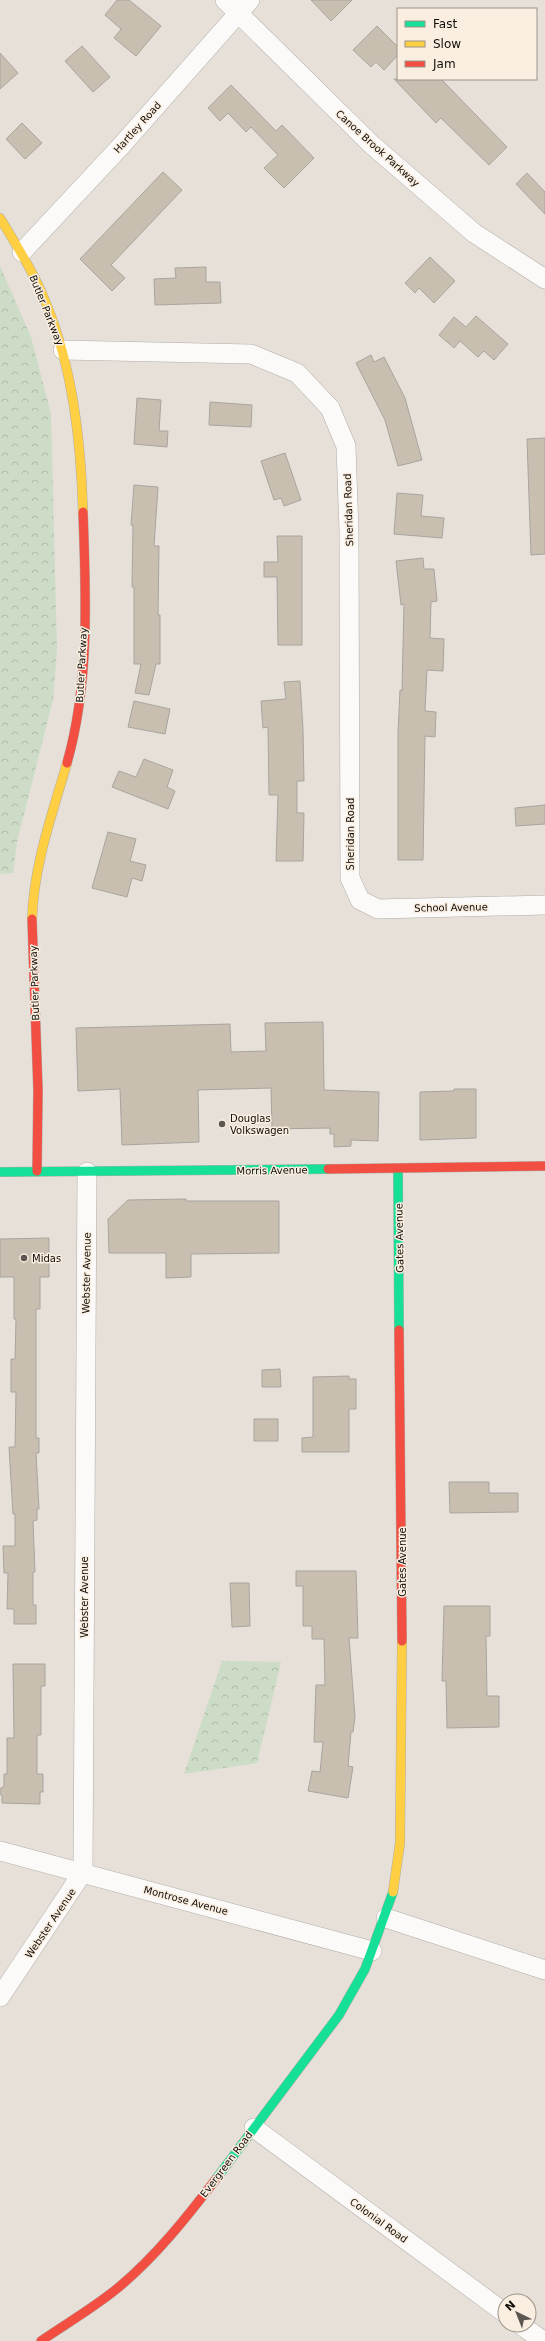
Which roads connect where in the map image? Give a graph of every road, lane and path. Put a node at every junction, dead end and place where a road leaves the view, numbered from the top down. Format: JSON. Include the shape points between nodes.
{"nodes":[{"id":1,"x":237,"y":4,"type":"edge"},
{"id":2,"x":0,"y":218,"type":"edge"},
{"id":3,"x":22,"y":252,"type":"junction"},
{"id":4,"x":545,"y":279,"type":"edge"},
{"id":5,"x":63,"y":350,"type":"junction"},
{"id":6,"x":360,"y":900,"type":"joint"},
{"id":7,"x":545,"y":905,"type":"edge"},
{"id":8,"x":545,"y":1166,"type":"edge"},
{"id":9,"x":398,"y":1169,"type":"junction"},
{"id":10,"x":37,"y":1171,"type":"junction"},
{"id":11,"x":0,"y":1172,"type":"edge"},
{"id":12,"x":87,"y":1172,"type":"junction"},
{"id":13,"x":0,"y":1851,"type":"edge"},
{"id":14,"x":83,"y":1872,"type":"junction"},
{"id":15,"x":386,"y":1918,"type":"junction"},
{"id":16,"x":372,"y":1951,"type":"junction"},
{"id":17,"x":545,"y":1970,"type":"edge"},
{"id":18,"x":0,"y":1997,"type":"edge"},
{"id":19,"x":254,"y":2128,"type":"junction"},
{"id":20,"x":497,"y":2307,"type":"edge"},
{"id":21,"x":532,"y":2333,"type":"edge"},
{"id":22,"x":41,"y":2341,"type":"edge"},
{"id":23,"x":543,"y":2341,"type":"edge"}],
"edges":[{"from":1,"to":3,"type":"street","name":"Hartley Road","via":[[121,146]]},
{"from":1,"to":4,"type":"street","name":"Canoe Brook Parkway","via":[[371,144],[474,233]]},
{"from":2,"to":3,"type":"street","name":"Butler Parkway"},
{"from":3,"to":5,"type":"street","name":"Butler Parkway","via":[[41,291]]},
{"from":5,"to":6,"type":"street","name":"Sheridan Road","via":[[251,354],[297,373],[330,408],[346,446],[349,532],[350,878]]},
{"from":5,"to":10,"type":"street","name":"Butler Parkway","via":[[78,426],[82,479],[83,633],[81,693],[72,747],[43,842],[35,882],[33,962],[37,1057]]},
{"from":6,"to":7,"type":"street","name":"School Avenue","via":[[378,908]]},
{"from":8,"to":9,"type":"street","name":"Morris Avenue"},
{"from":9,"to":12,"type":"street","name":"Morris Avenue"},
{"from":9,"to":15,"type":"street","name":"Gates Avenue","via":[[402,1599],[400,1843],[392,1898]]},
{"from":10,"to":11,"type":"street","name":"Morris Avenue"},
{"from":10,"to":12,"type":"street","name":"Morris Avenue"},
{"from":12,"to":14,"type":"street","name":"Webster Avenue"},
{"from":13,"to":14,"type":"street","name":"Montrose Avenue"},
{"from":14,"to":16,"type":"street","name":"Montrose Avenue"},
{"from":14,"to":18,"type":"street","name":"Webster Avenue"},
{"from":15,"to":16,"type":"street","name":"Gates Avenue"},
{"from":15,"to":17,"type":"street"},
{"from":16,"to":19,"type":"street","name":"Evergreen Road","via":[[365,1969],[339,2015]]},
{"from":19,"to":20,"type":"street","name":"Colonial Road"},
{"from":19,"to":22,"type":"street","name":"Evergreen Road","via":[[169,2237],[140,2268],[100,2301]]},
{"from":21,"to":23,"type":"street"}]}
